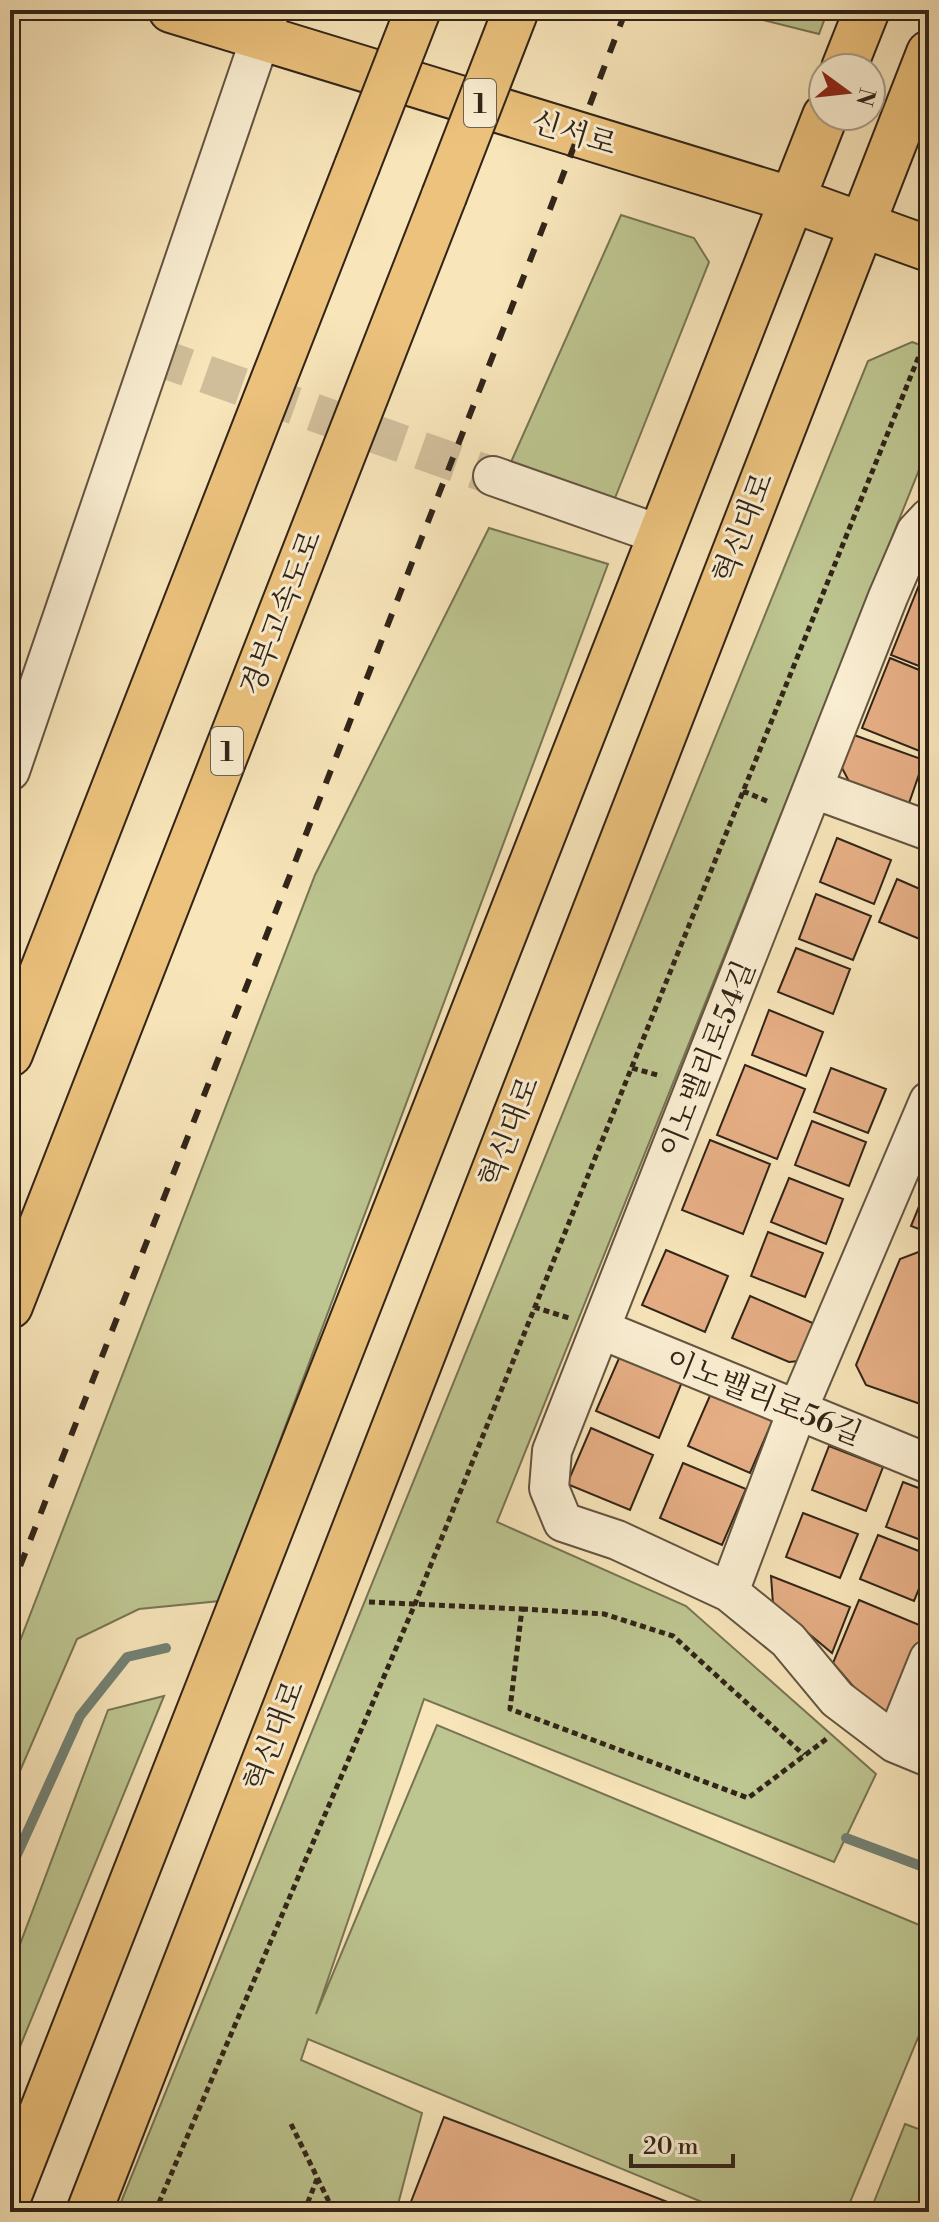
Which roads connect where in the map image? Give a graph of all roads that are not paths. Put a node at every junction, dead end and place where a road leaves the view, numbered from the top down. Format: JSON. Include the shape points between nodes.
{"nodes":[{"id":1,"x":171,"y":10,"type":"edge"},
{"id":2,"x":418,"y":10,"type":"edge"},
{"id":3,"x":516,"y":10,"type":"edge"},
{"id":4,"x":867,"y":10,"type":"edge"},
{"id":5,"x":265,"y":24,"type":"edge"},
{"id":6,"x":850,"y":52,"type":"edge"},
{"id":7,"x":929,"y":53,"type":"edge"},
{"id":8,"x":819,"y":132,"type":"edge"},
{"id":9,"x":793,"y":200,"type":"junction"},
{"id":10,"x":862,"y":223,"type":"junction"},
{"id":11,"x":929,"y":249,"type":"edge"},
{"id":12,"x":493,"y":476,"type":"tunnel mouth"},
{"id":13,"x":923,"y":525,"type":"edge"},
{"id":14,"x":661,"y":535,"type":"junction"},
{"id":15,"x":10,"y":771,"type":"edge"},
{"id":16,"x":814,"y":789,"type":"junction"},
{"id":17,"x":929,"y":831,"type":"edge"},
{"id":18,"x":10,"y":1054,"type":"edge"},
{"id":19,"x":929,"y":1101,"type":"edge"},
{"id":20,"x":10,"y":1306,"type":"edge"},
{"id":21,"x":600,"y":1329,"type":"junction"},
{"id":22,"x":797,"y":1411,"type":"junction"},
{"id":23,"x":929,"y":1464,"type":"edge"},
{"id":24,"x":729,"y":1592,"type":"junction"},
{"id":25,"x":929,"y":1659,"type":"edge"},
{"id":26,"x":912,"y":1750,"type":"edge"},
{"id":27,"x":10,"y":2193,"type":"edge"},
{"id":28,"x":89,"y":2212,"type":"edge"}],
"edges":[{"from":1,"to":5,"type":"main road","name":"신서로"},
{"from":2,"to":18,"type":"main road","bridge":true},
{"from":3,"to":20,"type":"main road","name":"경부고속도로","number":"1","bridge":true},
{"from":4,"to":6,"type":"main road"},
{"from":5,"to":9,"type":"main road","name":"신서로"},
{"from":5,"to":15,"type":"street"},
{"from":7,"to":10,"type":"main road","name":"혁신대로"},
{"from":8,"to":9,"type":"main road"},
{"from":9,"to":10,"type":"main road","name":"신서로"},
{"from":9,"to":14,"type":"main road"},
{"from":10,"to":11,"type":"main road","name":"신서로"},
{"from":10,"to":28,"type":"main road","name":"혁신대로"},
{"from":12,"to":14,"type":"street"},
{"from":13,"to":16,"type":"street","name":"이노밸리로54길","via":[[888,597]]},
{"from":14,"to":27,"type":"main road"},
{"from":16,"to":17,"type":"street"},
{"from":16,"to":21,"type":"street","name":"이노밸리로54길"},
{"from":19,"to":22,"type":"street"},
{"from":21,"to":22,"type":"street","name":"이노밸리로56길"},
{"from":21,"to":24,"type":"street","name":"이노밸리로54길","via":[[552,1451],[549,1488],[563,1522],[617,1540]]},
{"from":22,"to":23,"type":"street","name":"이노밸리로56길"},
{"from":22,"to":24,"type":"street"},
{"from":24,"to":26,"type":"street","name":"이노밸리로54길","via":[[788,1640],[837,1699]]},
{"from":25,"to":26,"type":"street"}]}
